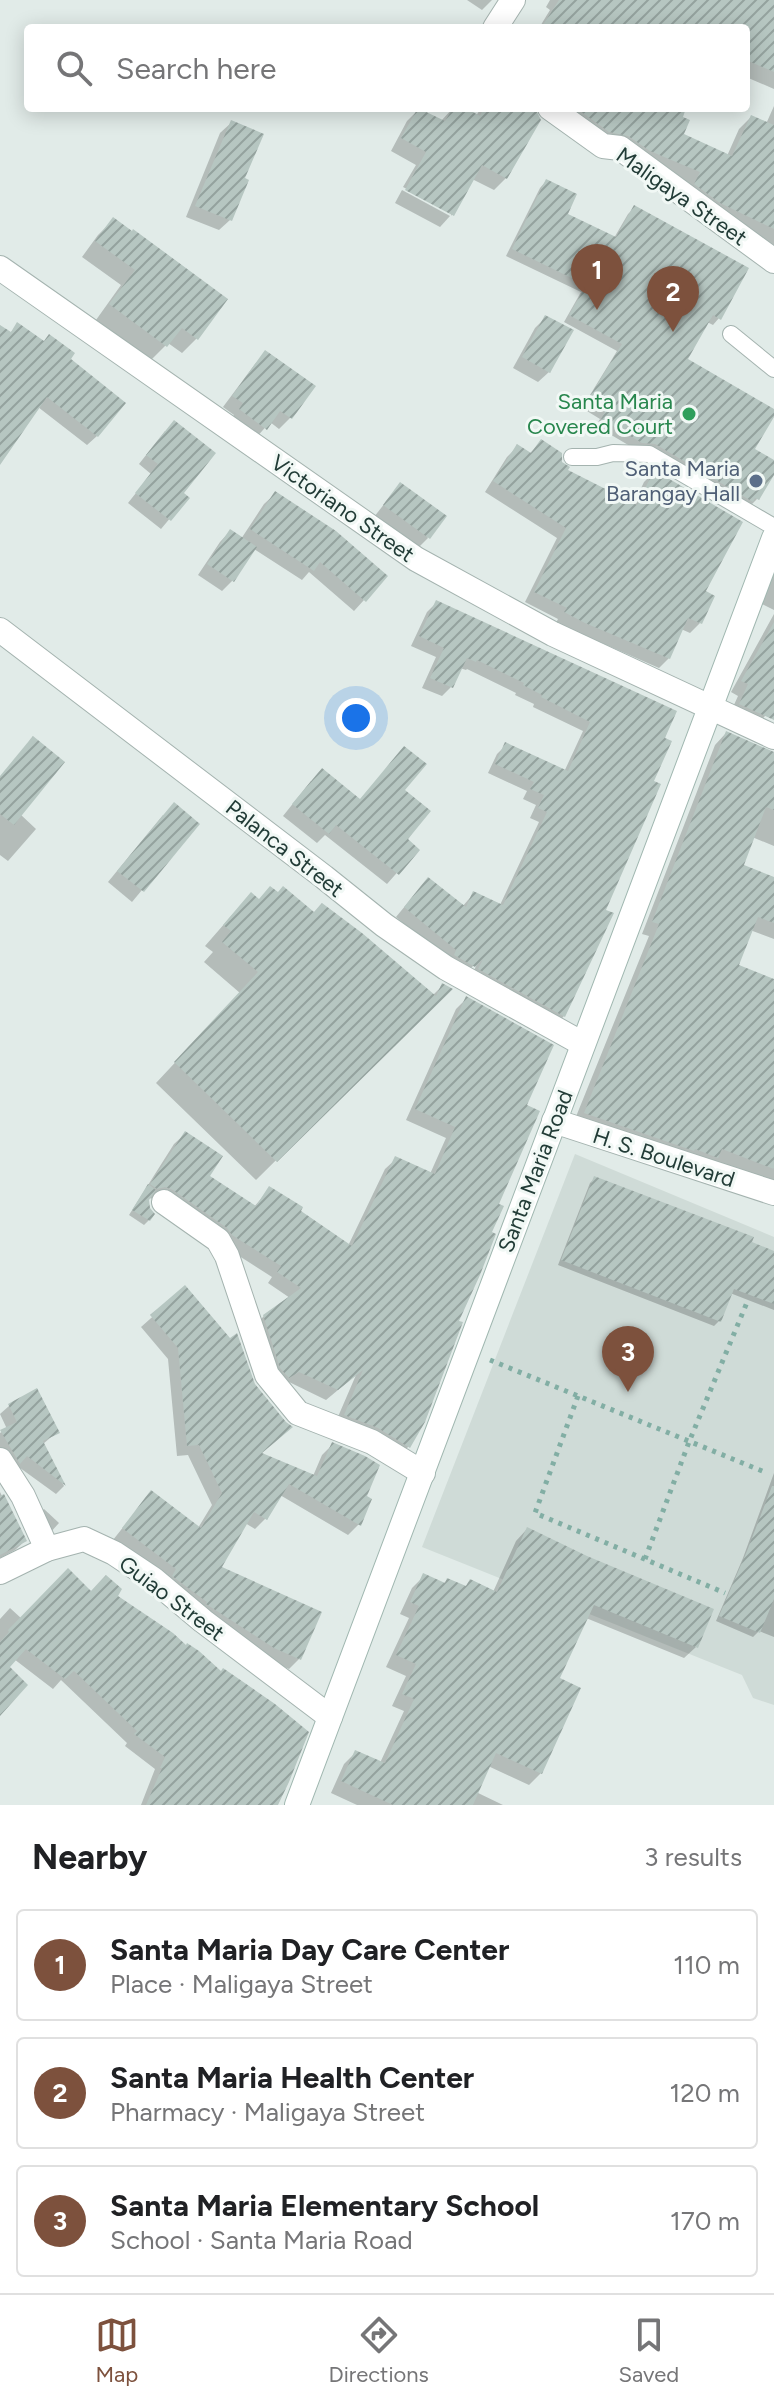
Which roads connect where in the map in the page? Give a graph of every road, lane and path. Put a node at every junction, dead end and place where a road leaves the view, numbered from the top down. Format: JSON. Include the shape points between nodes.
{"nodes":[{"id":1,"x":513,"y":0,"type":"edge"},
{"id":2,"x":498,"y":24,"type":"edge"},
{"id":3,"x":556,"y":112,"type":"edge"},
{"id":4,"x":774,"y":261,"type":"edge"},
{"id":5,"x":0,"y":268,"type":"edge"},
{"id":6,"x":731,"y":334,"type":"dead end"},
{"id":7,"x":774,"y":369,"type":"edge"},
{"id":8,"x":572,"y":457,"type":"dead end"},
{"id":9,"x":774,"y":527,"type":"edge"},
{"id":10,"x":774,"y":538,"type":"edge"},
{"id":11,"x":0,"y":630,"type":"edge"},
{"id":12,"x":710,"y":707,"type":"junction"},
{"id":13,"x":774,"y":737,"type":"edge"},
{"id":14,"x":583,"y":1044,"type":"junction"},
{"id":15,"x":554,"y":1121,"type":"junction"},
{"id":16,"x":774,"y":1193,"type":"edge"},
{"id":17,"x":164,"y":1202,"type":"dead end"},
{"id":18,"x":748,"y":1300,"type":"dead end"},
{"id":19,"x":467,"y":1351,"type":"junction"},
{"id":20,"x":578,"y":1396,"type":"junction"},
{"id":21,"x":689,"y":1442,"type":"junction"},
{"id":22,"x":0,"y":1460,"type":"edge"},
{"id":23,"x":423,"y":1473,"type":"junction"},
{"id":24,"x":767,"y":1473,"type":"dead end"},
{"id":25,"x":47,"y":1549,"type":"junction"},
{"id":26,"x":645,"y":1559,"type":"junction"},
{"id":27,"x":0,"y":1572,"type":"edge"},
{"id":28,"x":725,"y":1593,"type":"dead end"},
{"id":29,"x":330,"y":1717,"type":"junction"},
{"id":30,"x":297,"y":1805,"type":"edge"}],
"edges":[{"from":1,"to":2,"type":"street"},
{"from":3,"to":4,"type":"street","name":"Maligaya Street","via":[[603,146],[620,148]]},
{"from":5,"to":12,"type":"street","name":"Victoriano Street","via":[[416,559],[553,634]]},
{"from":6,"to":7,"type":"lane"},
{"from":8,"to":9,"type":"lane","via":[[649,454]]},
{"from":10,"to":12,"type":"street","name":"Santa Maria Road"},
{"from":11,"to":14,"type":"street","name":"Palanca Street","via":[[384,925],[446,968]]},
{"from":12,"to":13,"type":"street","name":"Victoriano Street"},
{"from":12,"to":14,"type":"street","name":"Santa Maria Road"},
{"from":14,"to":15,"type":"street","name":"Santa Maria Road"},
{"from":15,"to":16,"type":"street","name":"H. S. Boulevard"},
{"from":15,"to":19,"type":"street","name":"Santa Maria Road"},
{"from":17,"to":23,"type":"street","via":[[218,1240],[267,1375],[298,1413],[372,1442]]},
{"from":18,"to":21,"type":"path"},
{"from":19,"to":20,"type":"path"},
{"from":19,"to":23,"type":"street","name":"Santa Maria Road"},
{"from":20,"to":21,"type":"path"},
{"from":20,"to":26,"type":"path","via":[[535,1513]]},
{"from":21,"to":24,"type":"path"},
{"from":21,"to":26,"type":"path"},
{"from":22,"to":25,"type":"street"},
{"from":23,"to":29,"type":"street","name":"Santa Maria Road"},
{"from":25,"to":27,"type":"street","name":"Guiao Street"},
{"from":25,"to":29,"type":"street","name":"Guiao Street","via":[[84,1539],[114,1553]]},
{"from":26,"to":28,"type":"path"},
{"from":29,"to":30,"type":"street","name":"Santa Maria Road"}]}
